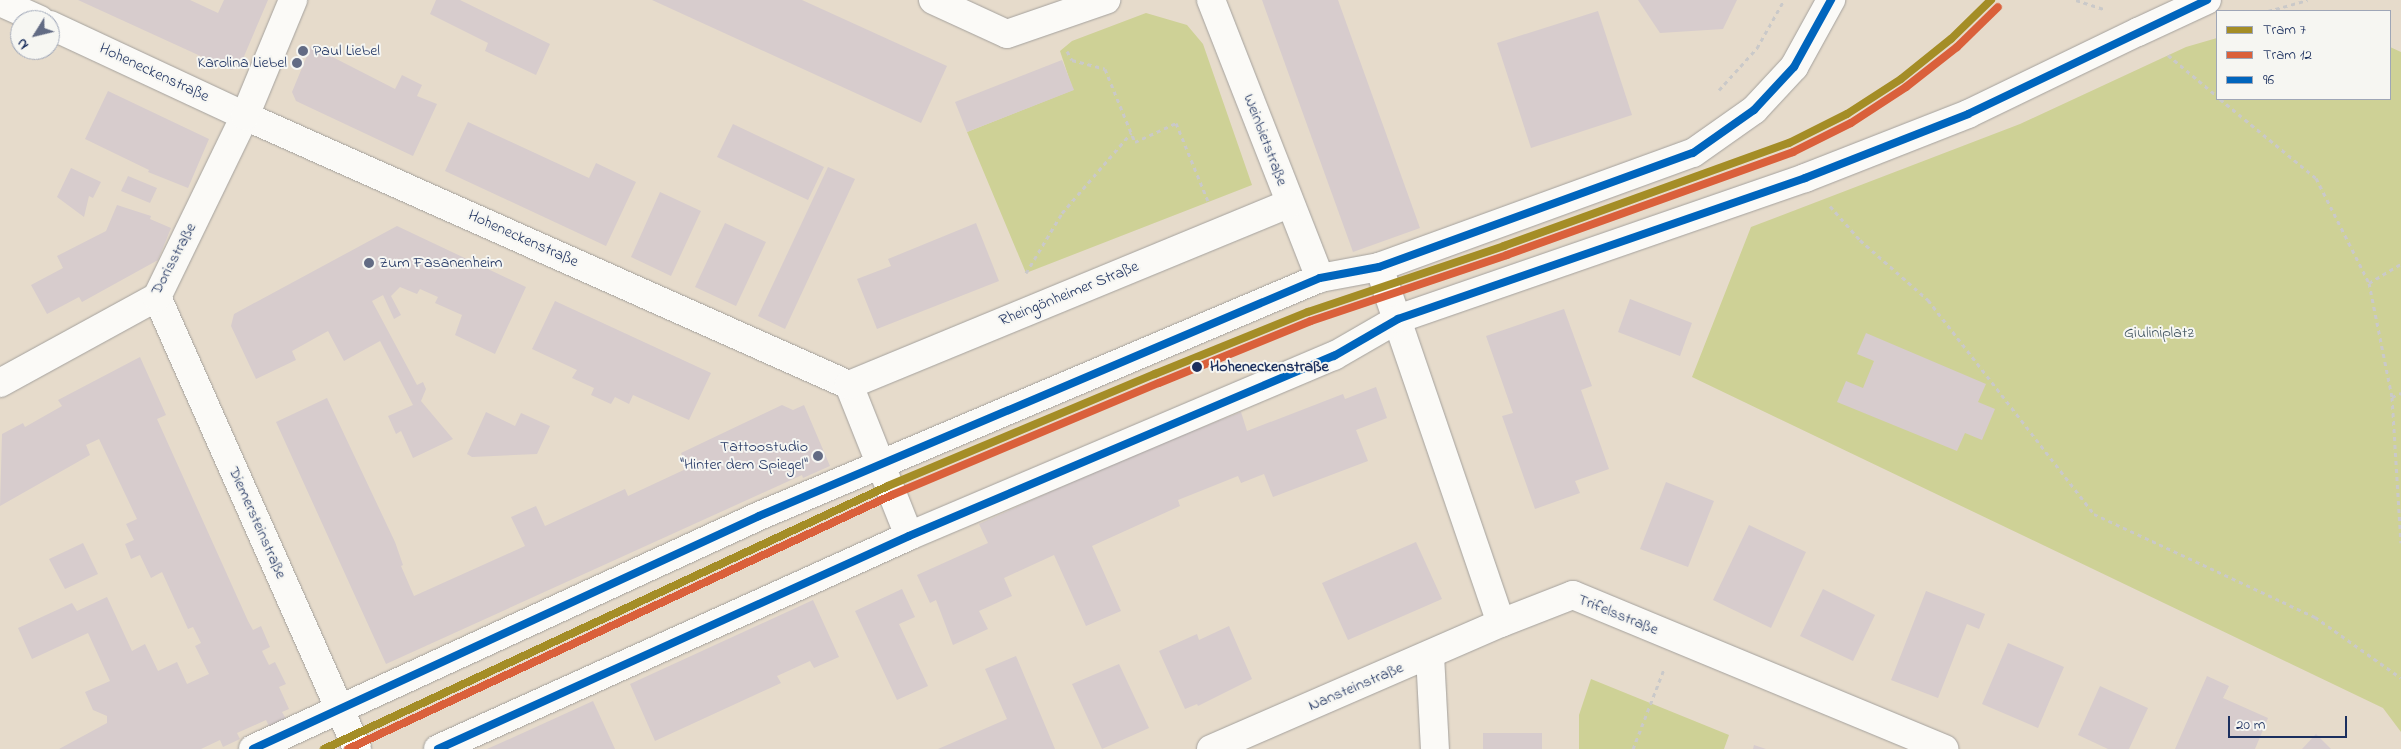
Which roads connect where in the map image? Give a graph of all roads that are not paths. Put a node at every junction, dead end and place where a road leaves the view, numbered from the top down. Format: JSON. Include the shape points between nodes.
{"nodes":[{"id":1,"x":293,"y":0,"type":"edge"},
{"id":2,"x":933,"y":0,"type":"edge"},
{"id":3,"x":1106,"y":0,"type":"edge"},
{"id":4,"x":1211,"y":0,"type":"edge"},
{"id":5,"x":1831,"y":0,"type":"edge"},
{"id":6,"x":2207,"y":0,"type":"edge"},
{"id":7,"x":0,"y":2,"type":"edge"},
{"id":8,"x":18,"y":10,"type":"edge"},
{"id":9,"x":60,"y":30,"type":"edge"},
{"id":10,"x":245,"y":116,"type":"junction"},
{"id":11,"x":1289,"y":204,"type":"junction"},
{"id":12,"x":1379,"y":267,"type":"junction"},
{"id":13,"x":1320,"y":278,"type":"junction"},
{"id":14,"x":157,"y":298,"type":"junction"},
{"id":15,"x":1398,"y":319,"type":"junction"},
{"id":16,"x":0,"y":382,"type":"edge"},
{"id":17,"x":849,"y":385,"type":"junction"},
{"id":18,"x":879,"y":466,"type":"junction"},
{"id":19,"x":909,"y":536,"type":"junction"},
{"id":20,"x":1501,"y":623,"type":"junction"},
{"id":21,"x":1430,"y":655,"type":"junction"},
{"id":22,"x":340,"y":709,"type":"junction"},
{"id":23,"x":252,"y":749,"type":"edge"},
{"id":24,"x":357,"y":749,"type":"edge"},
{"id":25,"x":438,"y":749,"type":"edge"},
{"id":26,"x":1210,"y":749,"type":"edge"},
{"id":27,"x":1435,"y":749,"type":"edge"},
{"id":28,"x":1944,"y":749,"type":"edge"}],
"edges":[{"from":1,"to":10,"type":"street","name":"Dorisstraße"},
{"from":2,"to":3,"type":"street","via":[[1006,34]]},
{"from":4,"to":11,"type":"street","name":"Weinbietstraße"},
{"from":5,"to":12,"type":"street","via":[[1794,67],[1754,110],[1694,152]]},
{"from":6,"to":15,"type":"street","via":[[1968,114],[1805,178]]},
{"from":7,"to":8,"type":"street"},
{"from":9,"to":10,"type":"street","name":"Hoheneckenstraße"},
{"from":10,"to":14,"type":"street","name":"Dorisstraße"},
{"from":10,"to":17,"type":"street","name":"Hoheneckenstraße"},
{"from":11,"to":13,"type":"street","name":"Weinbietstraße"},
{"from":11,"to":17,"type":"street","name":"Rheingönheimer Straße"},
{"from":12,"to":13,"type":"street"},
{"from":12,"to":15,"type":"street"},
{"from":13,"to":18,"type":"street"},
{"from":14,"to":16,"type":"street","name":"Dorisstraße"},
{"from":14,"to":22,"type":"street","name":"Diemersteinstraße"},
{"from":15,"to":19,"type":"street","via":[[1334,356]]},
{"from":15,"to":20,"type":"street"},
{"from":17,"to":18,"type":"street"},
{"from":18,"to":19,"type":"street"},
{"from":18,"to":22,"type":"street","via":[[759,516]]},
{"from":19,"to":25,"type":"street"},
{"from":20,"to":21,"type":"street","name":"Nansteinstraße"},
{"from":20,"to":28,"type":"street","name":"Trifelsstraße","via":[[1573,595]]},
{"from":21,"to":26,"type":"street","name":"Nansteinstraße"},
{"from":21,"to":27,"type":"street"},
{"from":22,"to":23,"type":"street"},
{"from":22,"to":24,"type":"street","name":"Diemersteinstraße"}]}
